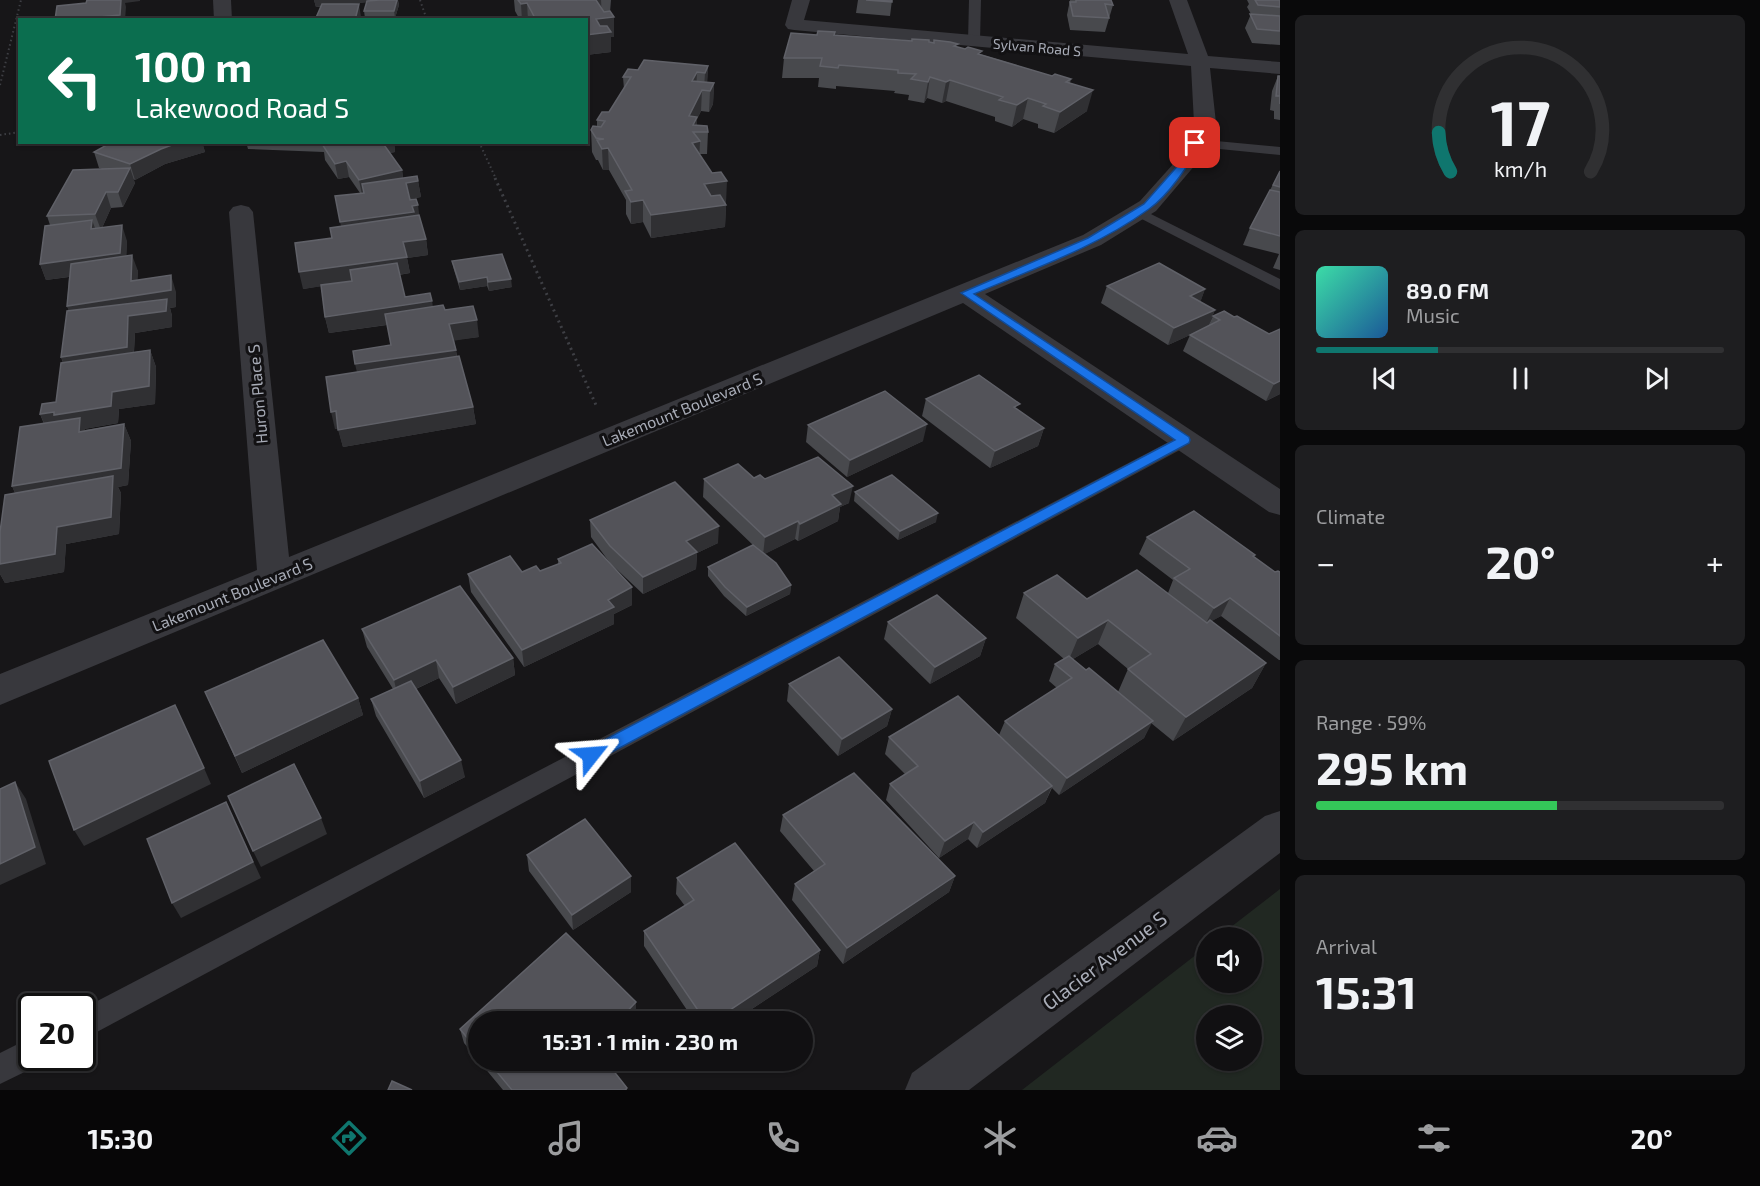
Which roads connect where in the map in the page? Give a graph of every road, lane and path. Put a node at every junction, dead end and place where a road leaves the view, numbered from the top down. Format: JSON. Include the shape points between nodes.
{"nodes":[{"id":1,"x":21,"y":0,"type":"edge"},
{"id":2,"x":222,"y":0,"type":"edge"},
{"id":3,"x":420,"y":0,"type":"edge"},
{"id":4,"x":801,"y":0,"type":"edge"},
{"id":5,"x":975,"y":0,"type":"edge"},
{"id":6,"x":1178,"y":0,"type":"edge"},
{"id":7,"x":223,"y":18,"type":"edge"},
{"id":8,"x":427,"y":18,"type":"edge"},
{"id":9,"x":974,"y":41,"type":"junction"},
{"id":10,"x":1200,"y":61,"type":"junction"},
{"id":11,"x":1280,"y":68,"type":"edge"},
{"id":12,"x":0,"y":85,"type":"edge"},
{"id":13,"x":18,"y":132,"type":"edge"},
{"id":14,"x":0,"y":135,"type":"edge"},
{"id":15,"x":1195,"y":143,"type":"junction"},
{"id":16,"x":480,"y":144,"type":"edge"},
{"id":17,"x":1280,"y":151,"type":"edge"},
{"id":18,"x":241,"y":212,"type":"dead end"},
{"id":19,"x":1139,"y":212,"type":"junction"},
{"id":20,"x":1280,"y":285,"type":"edge"},
{"id":21,"x":966,"y":293,"type":"junction"},
{"id":22,"x":611,"y":438,"type":"junction"},
{"id":23,"x":1184,"y":440,"type":"junction"},
{"id":24,"x":1280,"y":504,"type":"edge"},
{"id":25,"x":273,"y":576,"type":"junction"},
{"id":26,"x":0,"y":690,"type":"edge"},
{"id":27,"x":1280,"y":829,"type":"edge"},
{"id":28,"x":96,"y":1018,"type":"edge"},
{"id":29,"x":18,"y":1059,"type":"edge"},
{"id":30,"x":0,"y":1069,"type":"edge"},
{"id":31,"x":929,"y":1090,"type":"edge"}],
"edges":[{"from":1,"to":12,"type":"path"},
{"from":2,"to":7,"type":"street"},
{"from":3,"to":8,"type":"path"},
{"from":4,"to":9,"type":"street","name":"Sylvan Road S","via":[[794,26]]},
{"from":5,"to":9,"type":"lane"},
{"from":6,"to":10,"type":"street","name":"Lakemount Boulevard S"},
{"from":9,"to":10,"type":"street","name":"Sylvan Road S"},
{"from":10,"to":11,"type":"street","name":"Sylvan Road S"},
{"from":10,"to":15,"type":"street","name":"Lakemount Boulevard S","via":[[1205,123]]},
{"from":13,"to":14,"type":"path"},
{"from":15,"to":17,"type":"lane"},
{"from":15,"to":19,"type":"street","name":"Lakemount Boulevard S","via":[[1185,164]]},
{"from":16,"to":22,"type":"path"},
{"from":18,"to":25,"type":"street","name":"Huron Place S"},
{"from":19,"to":20,"type":"lane"},
{"from":19,"to":21,"type":"street","name":"Lakemount Boulevard S","via":[[1092,240]]},
{"from":21,"to":22,"type":"street","name":"Lakemount Boulevard S"},
{"from":21,"to":23,"type":"street"},
{"from":22,"to":25,"type":"street","name":"Lakemount Boulevard S"},
{"from":23,"to":24,"type":"street"},
{"from":23,"to":28,"type":"lane"},
{"from":25,"to":26,"type":"street","name":"Lakemount Boulevard S"},
{"from":27,"to":31,"type":"street","name":"Glacier Avenue S"},
{"from":29,"to":30,"type":"lane"}]}
